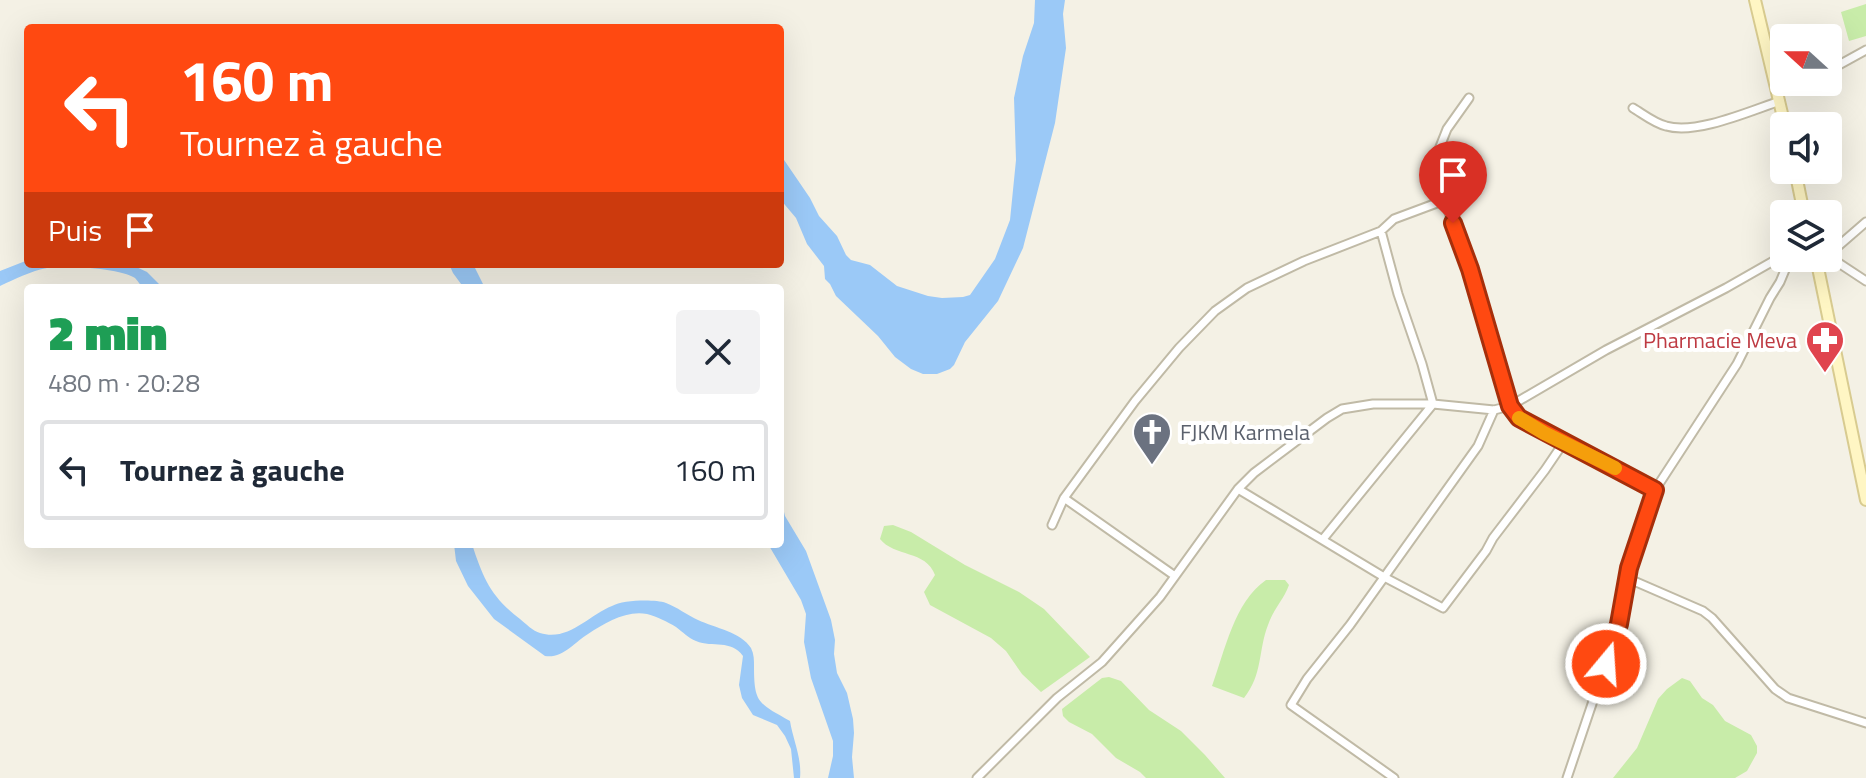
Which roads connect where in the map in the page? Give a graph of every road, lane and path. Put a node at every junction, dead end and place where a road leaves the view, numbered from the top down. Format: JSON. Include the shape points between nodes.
{"nodes":[{"id":1,"x":1755,"y":0,"type":"edge"},
{"id":2,"x":1866,"y":50,"type":"edge"},
{"id":3,"x":1770,"y":60,"type":"edge"},
{"id":4,"x":1842,"y":63,"type":"edge"},
{"id":5,"x":1779,"y":96,"type":"joint"},
{"id":6,"x":1469,"y":98,"type":"dead end"},
{"id":7,"x":1633,"y":108,"type":"dead end"},
{"id":8,"x":1782,"y":112,"type":"edge"},
{"id":9,"x":1445,"y":200,"type":"junction"},
{"id":10,"x":1866,"y":222,"type":"edge"},
{"id":11,"x":1381,"y":231,"type":"junction"},
{"id":12,"x":1842,"y":243,"type":"edge"},
{"id":13,"x":1770,"y":263,"type":"edge"},
{"id":14,"x":1842,"y":265,"type":"edge"},
{"id":15,"x":1784,"y":272,"type":"edge"},
{"id":16,"x":1819,"y":272,"type":"edge"},
{"id":17,"x":1866,"y":281,"type":"edge"},
{"id":18,"x":1433,"y":404,"type":"junction"},
{"id":19,"x":1510,"y":406,"type":"junction"},
{"id":20,"x":1494,"y":410,"type":"junction"},
{"id":21,"x":1564,"y":442,"type":"junction"},
{"id":22,"x":1238,"y":489,"type":"junction"},
{"id":23,"x":1655,"y":490,"type":"junction"},
{"id":24,"x":1064,"y":498,"type":"junction"},
{"id":25,"x":1866,"y":500,"type":"edge"},
{"id":26,"x":1052,"y":525,"type":"dead end"},
{"id":27,"x":1323,"y":539,"type":"junction"},
{"id":28,"x":1175,"y":576,"type":"junction"},
{"id":29,"x":1384,"y":577,"type":"junction"},
{"id":30,"x":1627,"y":578,"type":"junction"},
{"id":31,"x":1866,"y":723,"type":"edge"},
{"id":32,"x":977,"y":778,"type":"edge"},
{"id":33,"x":1394,"y":778,"type":"edge"},
{"id":34,"x":1567,"y":778,"type":"edge"}],
"edges":[{"from":1,"to":3,"type":"main road"},
{"from":2,"to":4,"type":"street"},
{"from":5,"to":7,"type":"street","via":[[1688,128],[1659,124]]},
{"from":5,"to":8,"type":"main road"},
{"from":6,"to":9,"type":"street","via":[[1447,129],[1432,167]]},
{"from":9,"to":11,"type":"street","via":[[1394,219]]},
{"from":9,"to":19,"type":"street"},
{"from":10,"to":12,"type":"street"},
{"from":11,"to":18,"type":"street"},
{"from":11,"to":24,"type":"street","via":[[1247,288],[1215,311],[1135,401]]},
{"from":13,"to":19,"type":"street"},
{"from":14,"to":17,"type":"street"},
{"from":15,"to":23,"type":"street","via":[[1737,364]]},
{"from":16,"to":25,"type":"main road"},
{"from":18,"to":20,"type":"street"},
{"from":18,"to":22,"type":"street","via":[[1342,409]]},
{"from":18,"to":27,"type":"street"},
{"from":19,"to":20,"type":"street"},
{"from":19,"to":21,"type":"street","via":[[1519,418]]},
{"from":20,"to":29,"type":"street","via":[[1478,446]]},
{"from":21,"to":23,"type":"street"},
{"from":21,"to":29,"type":"street","via":[[1443,608]]},
{"from":22,"to":27,"type":"street"},
{"from":22,"to":28,"type":"street"},
{"from":23,"to":30,"type":"street"},
{"from":24,"to":26,"type":"street"},
{"from":24,"to":28,"type":"street"},
{"from":27,"to":29,"type":"street"},
{"from":28,"to":32,"type":"street","via":[[1102,662],[1057,698]]},
{"from":29,"to":33,"type":"street","via":[[1291,705]]},
{"from":30,"to":31,"type":"street","via":[[1703,611],[1788,698]]},
{"from":30,"to":34,"type":"street","via":[[1619,624]]}]}
